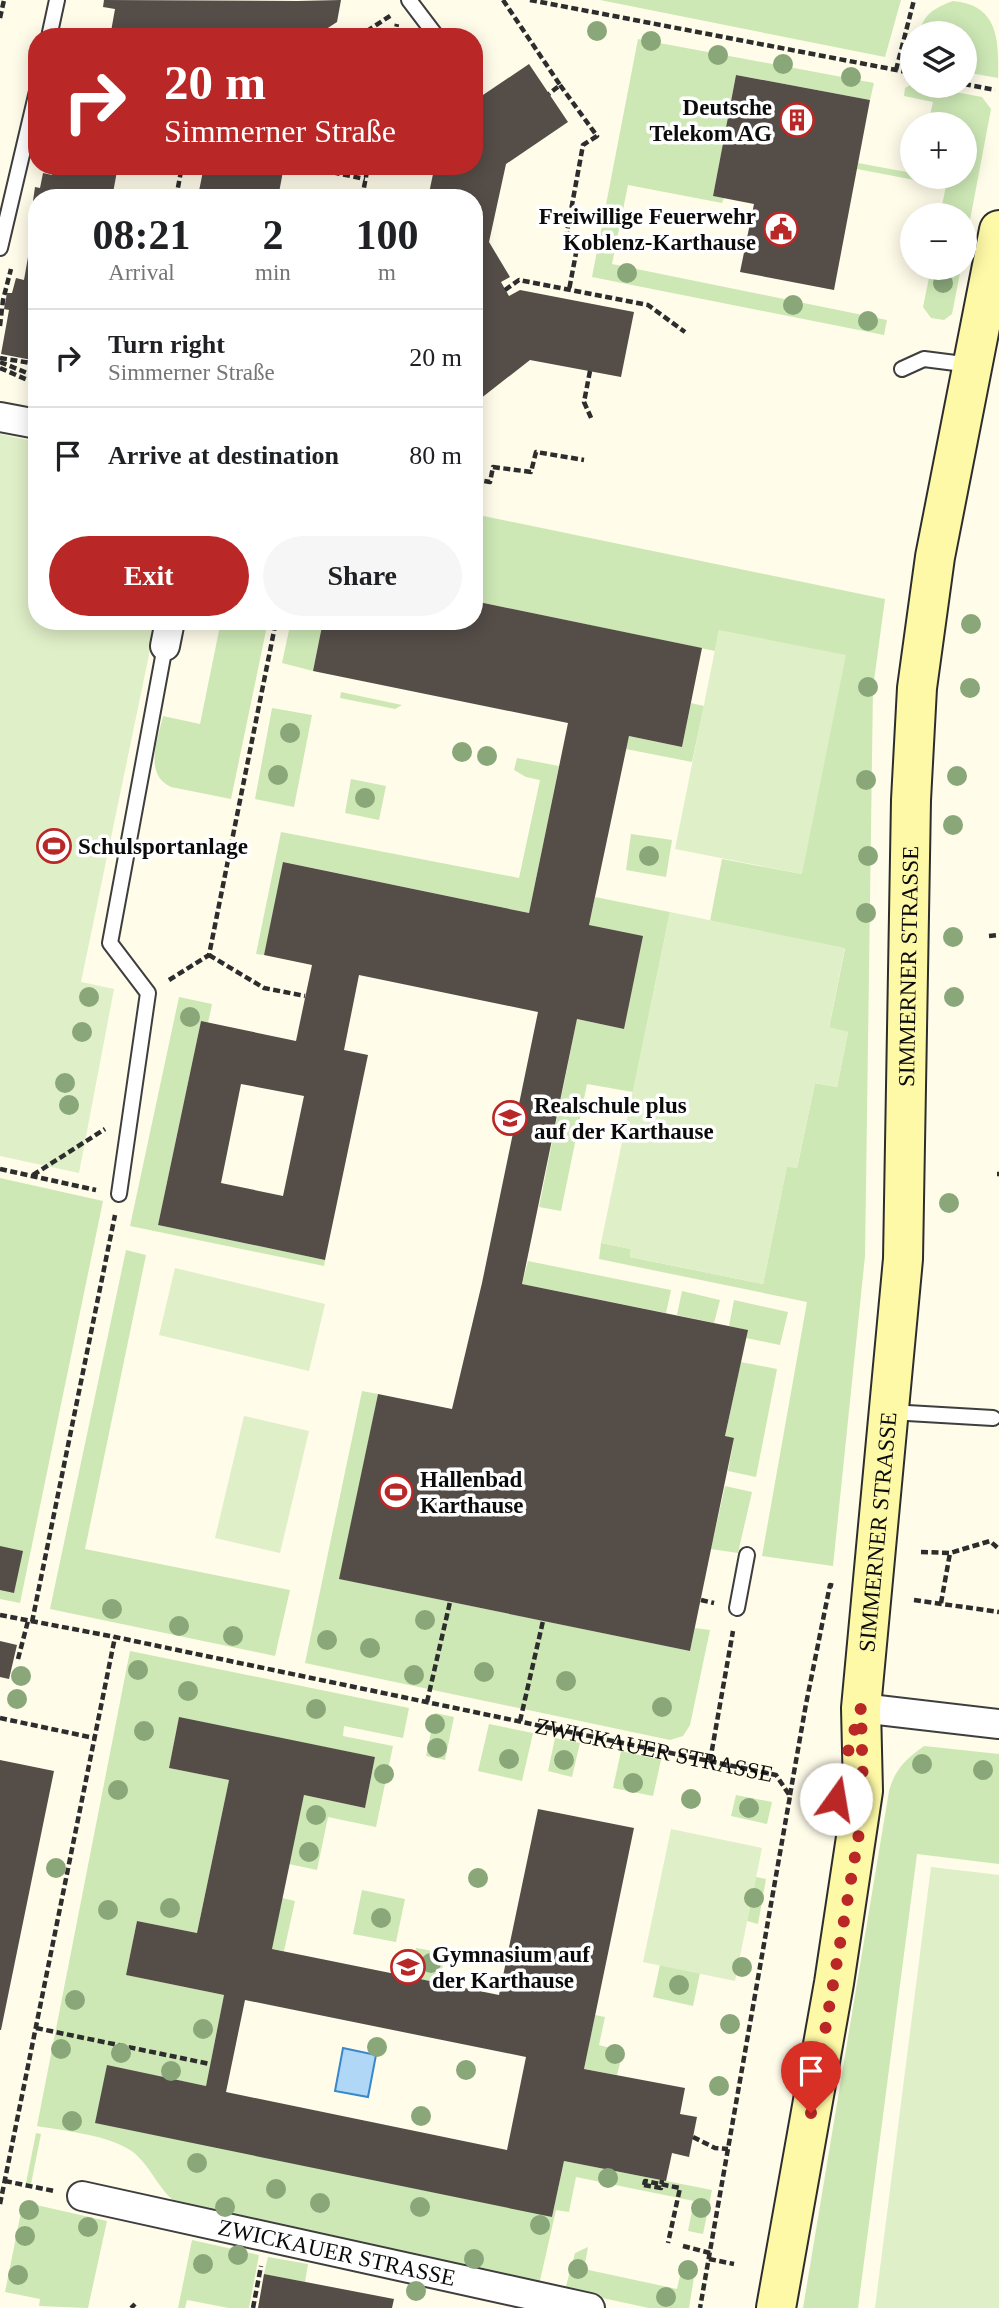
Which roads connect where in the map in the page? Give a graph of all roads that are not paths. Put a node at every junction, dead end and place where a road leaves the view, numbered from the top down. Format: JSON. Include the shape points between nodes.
{"nodes":[{"id":1,"x":57,"y":0,"type":"edge"},
{"id":2,"x":404,"y":5,"type":"edge"},
{"id":3,"x":51,"y":28,"type":"edge"},
{"id":4,"x":428,"y":28,"type":"edge"},
{"id":5,"x":28,"y":129,"type":"edge"},
{"id":6,"x":999,"y":229,"type":"edge"},
{"id":7,"x":0,"y":248,"type":"edge"},
{"id":8,"x":972,"y":366,"type":"junction"},
{"id":9,"x":902,"y":369,"type":"dead end"},
{"id":10,"x":0,"y":417,"type":"edge"},
{"id":11,"x":28,"y":422,"type":"edge"},
{"id":12,"x":167,"y":634,"type":"edge"},
{"id":13,"x":119,"y":1194,"type":"road end"},
{"id":14,"x":889,"y":1412,"type":"junction"},
{"id":15,"x":993,"y":1418,"type":"dead end"},
{"id":16,"x":747,"y":1555,"type":"dead end"},
{"id":17,"x":737,"y":1608,"type":"road end"},
{"id":18,"x":861,"y":1708,"type":"junction"},
{"id":19,"x":999,"y":1724,"type":"edge"},
{"id":20,"x":82,"y":2196,"type":"road end"},
{"id":21,"x":590,"y":2308,"type":"edge"},
{"id":22,"x":757,"y":2308,"type":"edge"},
{"id":23,"x":776,"y":2308,"type":"edge"}],
"edges":[{"from":1,"to":3,"type":"lane"},
{"from":2,"to":4,"type":"lane"},
{"from":5,"to":7,"type":"lane"},
{"from":6,"to":8,"type":"street","name":"SIMMERNER STRASSE"},
{"from":8,"to":9,"type":"lane","via":[[924,359]]},
{"from":8,"to":14,"type":"street","name":"SIMMERNER STRASSE","via":[[935,557],[917,688],[903,1259]]},
{"from":10,"to":11,"type":"street"},
{"from":12,"to":13,"type":"lane","via":[[110,943],[148,993]]},
{"from":14,"to":15,"type":"lane"},
{"from":14,"to":18,"type":"street","name":"SIMMERNER STRASSE"},
{"from":16,"to":17,"type":"lane"},
{"from":18,"to":19,"type":"street"},
{"from":18,"to":22,"type":"street","name":"SIMMERNER STRASSE","via":[[839,1782],[811,2015]]},
{"from":18,"to":23,"type":"street","name":"SIMMERNER STRASSE","via":[[860,1827]]},
{"from":20,"to":21,"type":"street","name":"ZWICKAUER STRASSE"}]}
